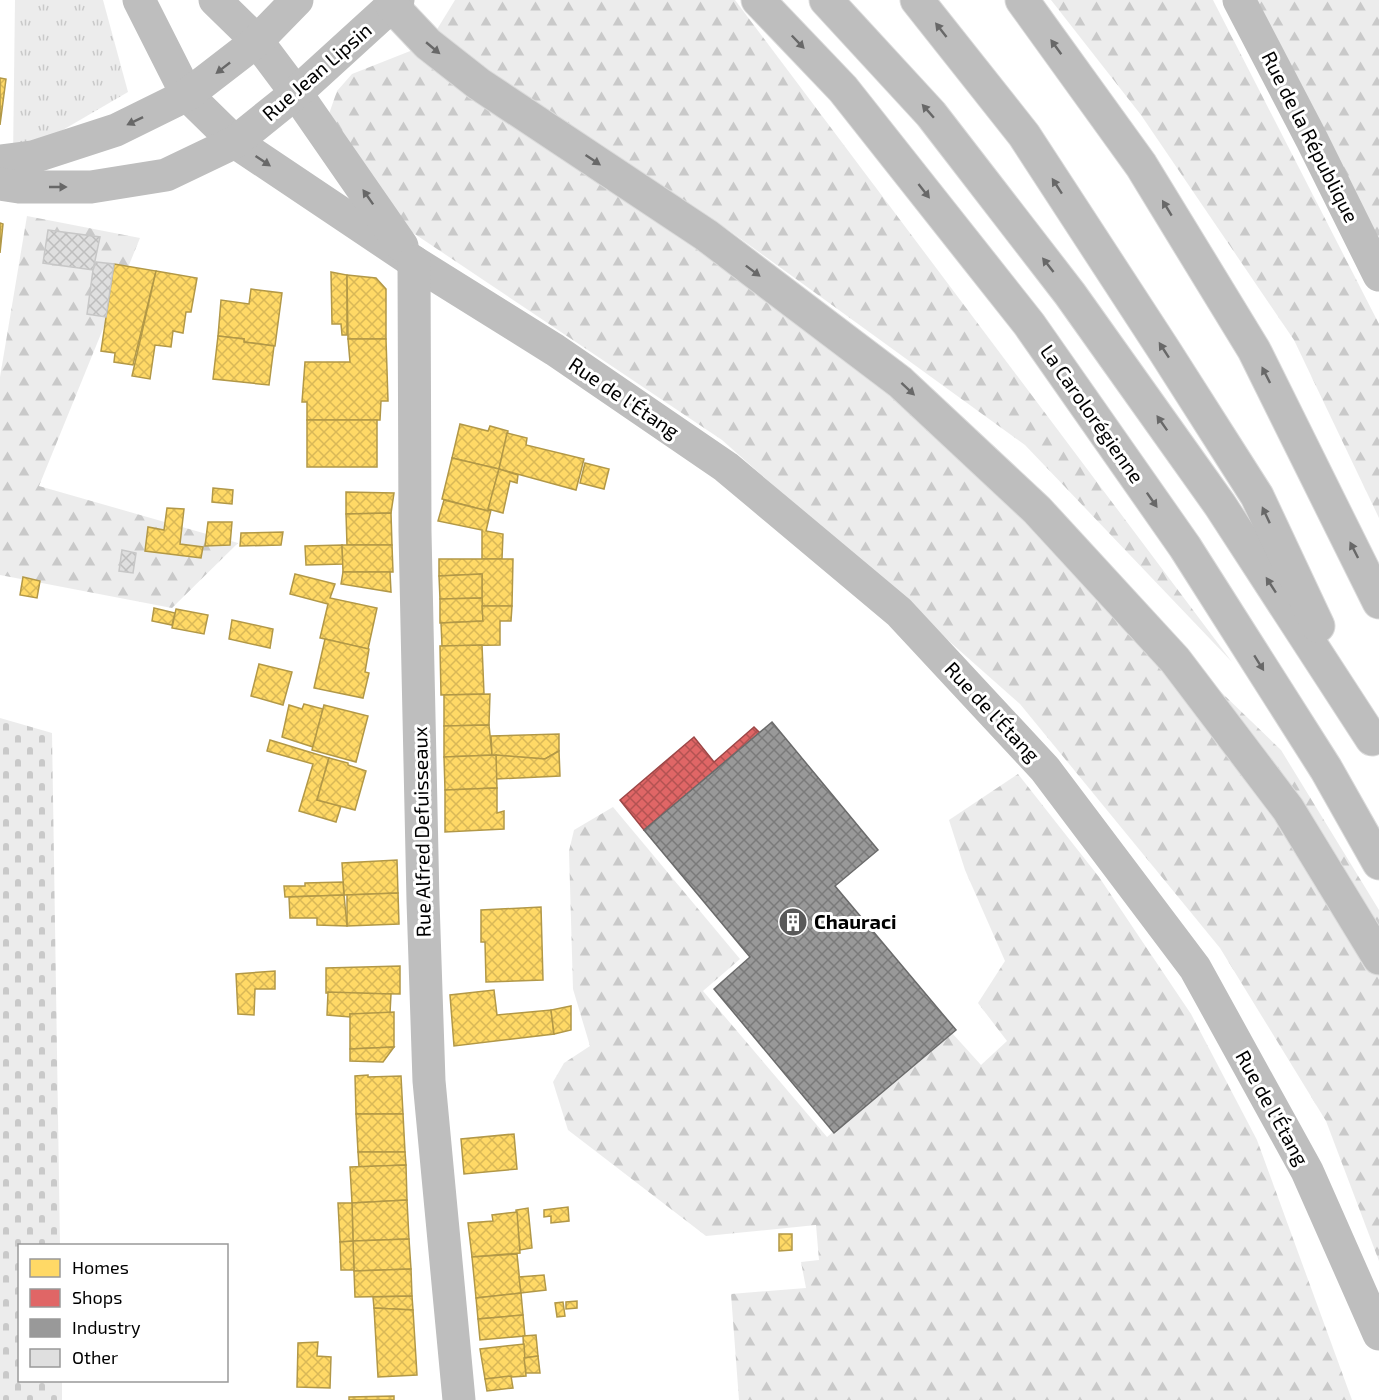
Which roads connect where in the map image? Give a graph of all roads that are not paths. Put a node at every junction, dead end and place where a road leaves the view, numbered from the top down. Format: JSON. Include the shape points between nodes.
{"nodes":[{"id":1,"x":139,"y":0,"type":"edge"},
{"id":2,"x":215,"y":0,"type":"edge"},
{"id":3,"x":297,"y":0,"type":"edge"},
{"id":4,"x":758,"y":0,"type":"edge"},
{"id":5,"x":826,"y":0,"type":"edge"},
{"id":6,"x":917,"y":0,"type":"edge"},
{"id":7,"x":1022,"y":0,"type":"edge"},
{"id":8,"x":1239,"y":0,"type":"edge"},
{"id":9,"x":394,"y":2,"type":"edge"},
{"id":10,"x":257,"y":41,"type":"junction"},
{"id":11,"x":296,"y":93,"type":"junction"},
{"id":12,"x":187,"y":95,"type":"junction"},
{"id":13,"x":235,"y":142,"type":"junction"},
{"id":14,"x":0,"y":161,"type":"edge"},
{"id":15,"x":0,"y":184,"type":"edge"},
{"id":16,"x":414,"y":262,"type":"junction"},
{"id":17,"x":1379,"y":275,"type":"edge"},
{"id":18,"x":1379,"y":602,"type":"edge"},
{"id":19,"x":1375,"y":746,"type":"edge"},
{"id":20,"x":1379,"y":863,"type":"edge"},
{"id":21,"x":1379,"y":958,"type":"edge"},
{"id":22,"x":1379,"y":1334,"type":"edge"},
{"id":23,"x":459,"y":1400,"type":"edge"}],
"edges":[{"from":1,"to":12,"type":"main road","name":"Rue de l'Étang"},
{"from":2,"to":10,"type":"main road","name":"Rue de l'Étang"},
{"from":3,"to":10,"type":"main road"},
{"from":4,"to":20,"type":"main road","name":"La Carolorégienne","one_way":true,"via":[[843,89],[1029,324],[1185,547],[1326,769]]},
{"from":19,"to":5,"type":"main road","one_way":true,"via":[[1220,505],[1070,294],[931,114]]},
{"from":19,"to":6,"type":"main road","one_way":true,"via":[[1257,496],[1024,135]]},
{"from":18,"to":7,"type":"main road","one_way":true,"via":[[1254,350],[1140,165]]},
{"from":8,"to":17,"type":"main road","name":"Rue de la République"},
{"from":9,"to":11,"type":"main road","name":"Rue Jean Lipsin"},
{"from":9,"to":21,"type":"main road","one_way":true,"via":[[428,44],[479,84],[706,235],[900,382],[1037,510],[1175,660],[1288,809]]},
{"from":10,"to":11,"type":"main road","name":"Rue de l'Étang"},
{"from":10,"to":12,"type":"main road","one_way":true},
{"from":11,"to":13,"type":"main road","name":"Rue Jean Lipsin"},
{"from":16,"to":11,"type":"main road","name":"Rue de l'Étang","one_way":true},
{"from":12,"to":13,"type":"main road","name":"Rue de l'Étang"},
{"from":12,"to":14,"type":"main road","one_way":true,"via":[[116,130],[33,157]]},
{"from":15,"to":13,"type":"main road","name":"Rue Jean Lipsin","one_way":true,"via":[[91,187],[166,175]]},
{"from":13,"to":16,"type":"main road","name":"Rue de l'Étang","one_way":true},
{"from":16,"to":22,"type":"main road","name":"Rue de l'Étang","via":[[555,350],[726,466],[899,612],[1045,769],[1195,968],[1307,1171]]},
{"from":16,"to":23,"type":"main road","name":"Rue Alfred Defuisseaux","via":[[415,522],[429,1081]]}]}
